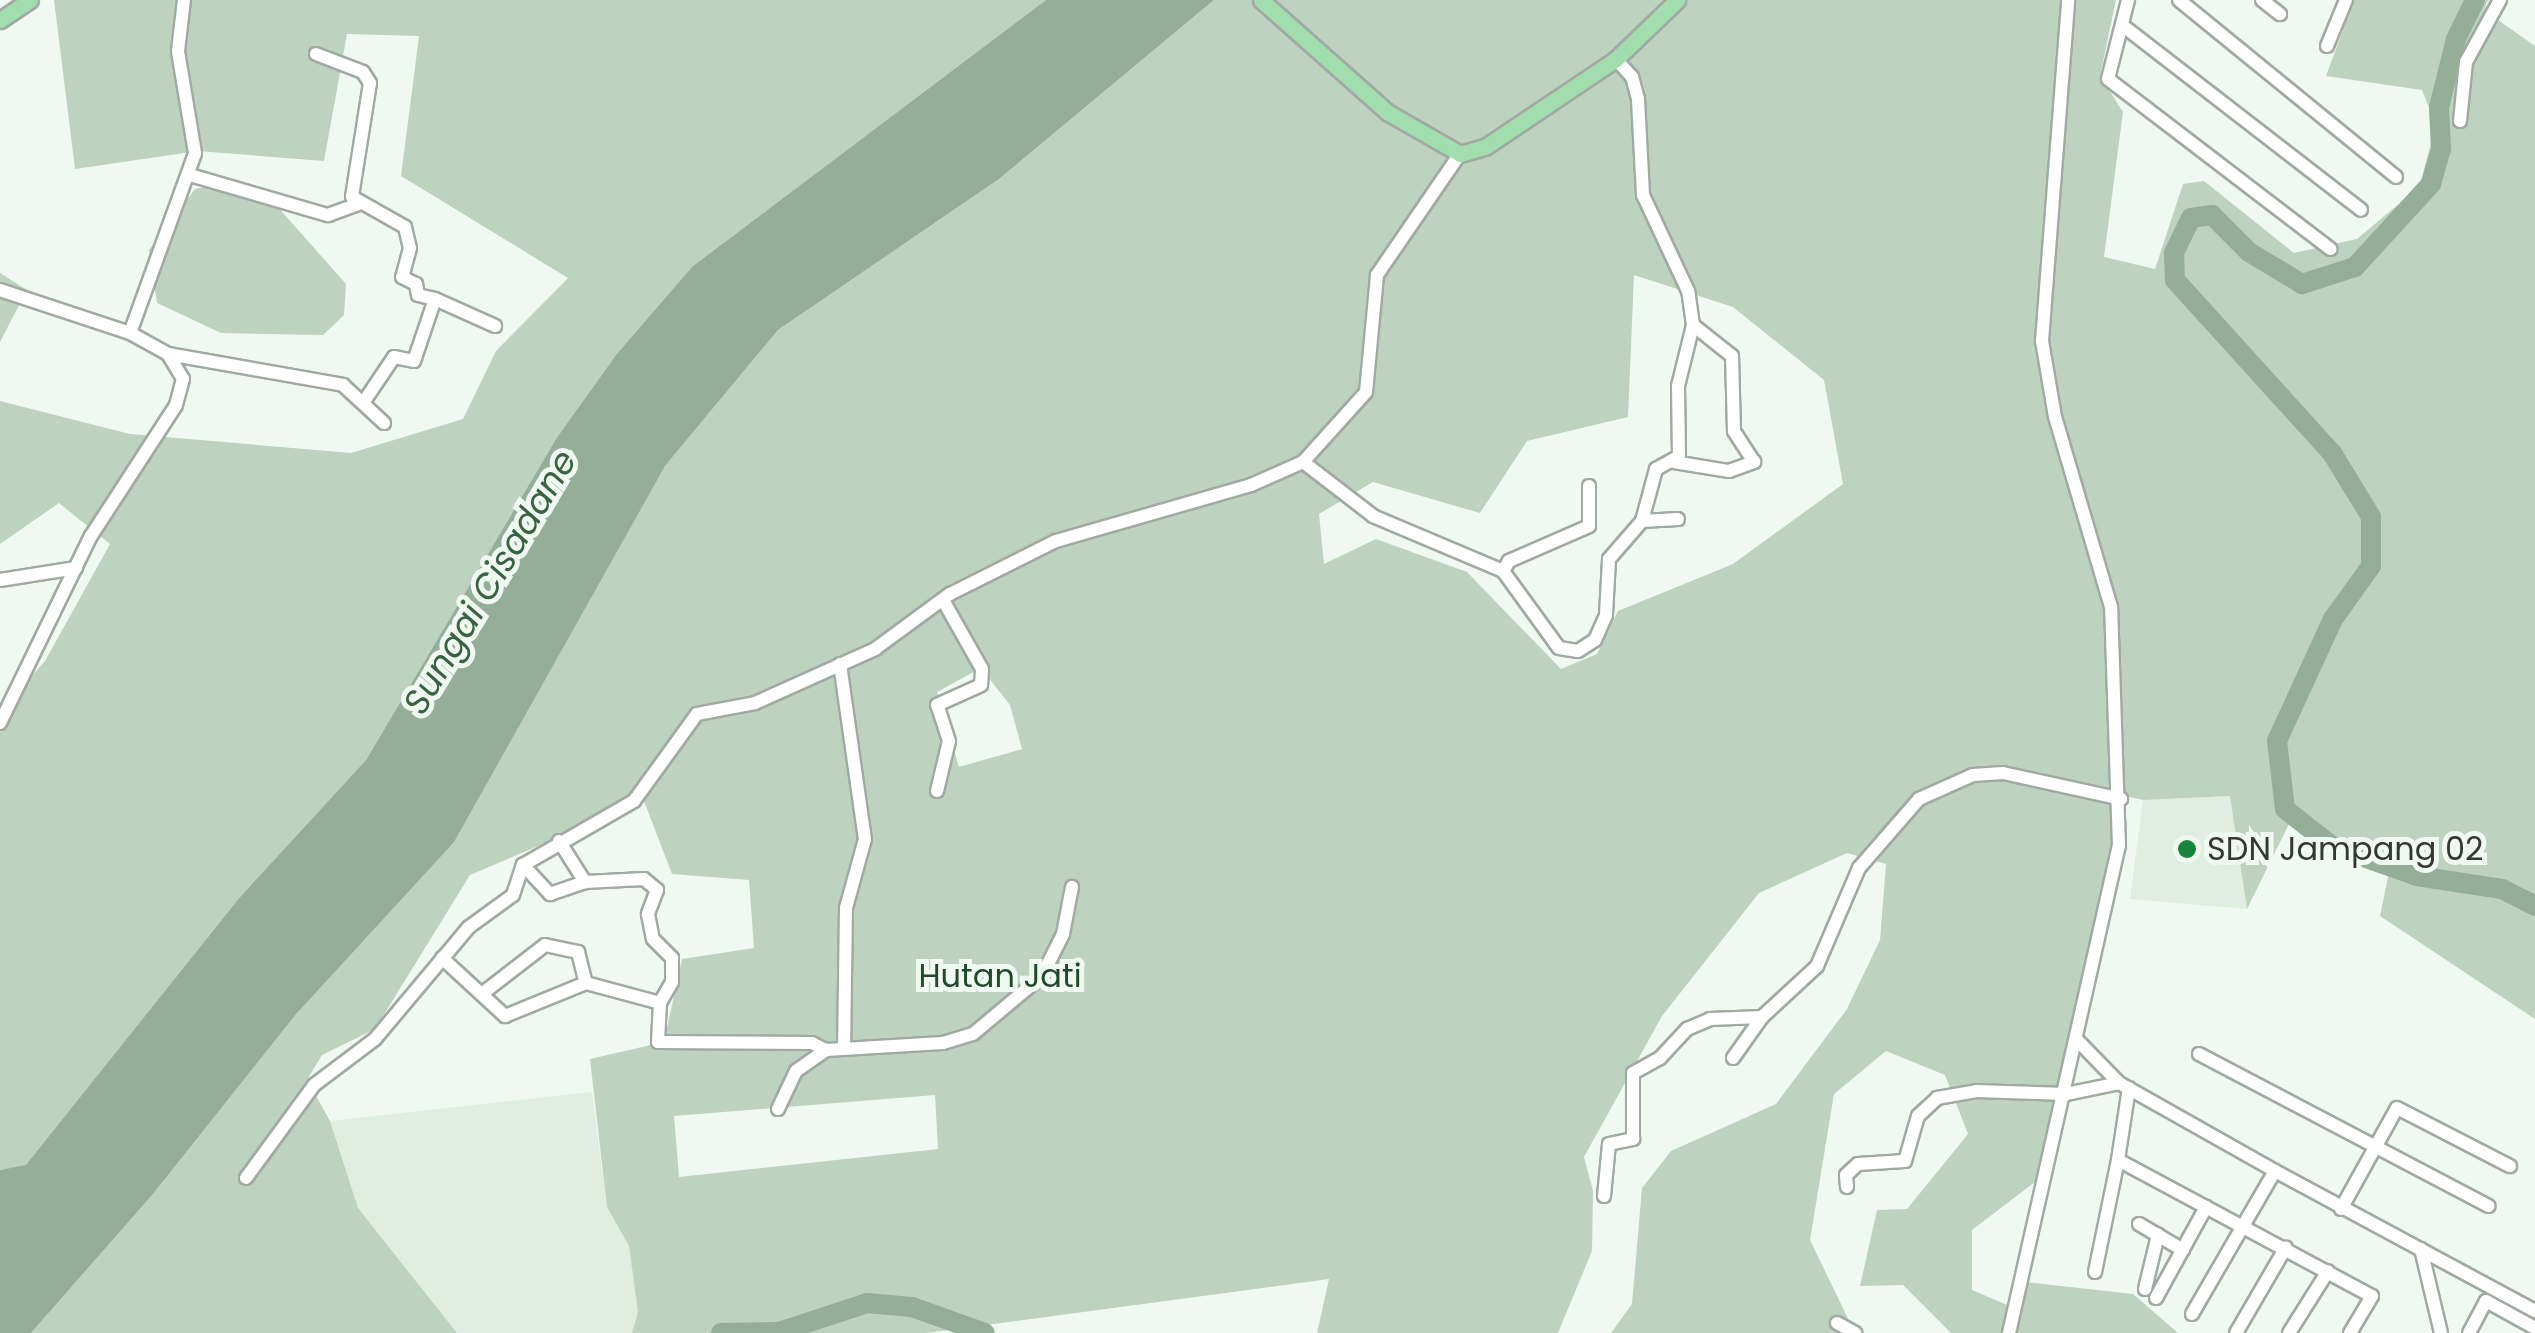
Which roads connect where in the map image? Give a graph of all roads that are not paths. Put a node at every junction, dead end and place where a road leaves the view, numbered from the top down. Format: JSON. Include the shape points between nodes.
{"nodes":[{"id":1,"x":30,"y":0,"type":"edge"},
{"id":2,"x":184,"y":0,"type":"edge"},
{"id":3,"x":1261,"y":0,"type":"edge"},
{"id":4,"x":1677,"y":0,"type":"edge"},
{"id":5,"x":2068,"y":0,"type":"edge"},
{"id":6,"x":2128,"y":0,"type":"edge"},
{"id":7,"x":2179,"y":0,"type":"edge"},
{"id":8,"x":2262,"y":0,"type":"edge"},
{"id":9,"x":2346,"y":0,"type":"edge"},
{"id":10,"x":2500,"y":0,"type":"edge"},
{"id":11,"x":1,"y":14,"type":"edge"},
{"id":12,"x":2280,"y":14,"type":"dead end"},
{"id":13,"x":2122,"y":25,"type":"junction"},
{"id":14,"x":2328,"y":46,"type":"dead end"},
{"id":15,"x":316,"y":54,"type":"dead end"},
{"id":16,"x":1616,"y":59,"type":"junction"},
{"id":17,"x":2460,"y":121,"type":"dead end"},
{"id":18,"x":1460,"y":154,"type":"junction"},
{"id":19,"x":190,"y":175,"type":"junction"},
{"id":20,"x":2396,"y":177,"type":"dead end"},
{"id":21,"x":358,"y":204,"type":"junction"},
{"id":22,"x":2361,"y":210,"type":"dead end"},
{"id":23,"x":2330,"y":250,"type":"dead end"},
{"id":24,"x":0,"y":290,"type":"edge"},
{"id":25,"x":435,"y":300,"type":"junction"},
{"id":26,"x":1694,"y":325,"type":"junction"},
{"id":27,"x":494,"y":326,"type":"dead end"},
{"id":28,"x":130,"y":333,"type":"junction"},
{"id":29,"x":168,"y":354,"type":"junction"},
{"id":30,"x":363,"y":403,"type":"junction"},
{"id":31,"x":384,"y":423,"type":"dead end"},
{"id":32,"x":1303,"y":462,"type":"junction"},
{"id":33,"x":1674,"y":462,"type":"junction"},
{"id":34,"x":1588,"y":486,"type":"dead end"},
{"id":35,"x":1678,"y":519,"type":"dead end"},
{"id":36,"x":1642,"y":521,"type":"junction"},
{"id":37,"x":76,"y":568,"type":"junction"},
{"id":38,"x":1503,"y":571,"type":"junction"},
{"id":39,"x":0,"y":580,"type":"edge"},
{"id":40,"x":943,"y":600,"type":"junction"},
{"id":41,"x":840,"y":664,"type":"junction"},
{"id":42,"x":0,"y":723,"type":"edge"},
{"id":43,"x":937,"y":792,"type":"dead end"},
{"id":44,"x":2120,"y":799,"type":"junction"},
{"id":45,"x":559,"y":842,"type":"junction"},
{"id":46,"x":524,"y":866,"type":"junction"},
{"id":47,"x":584,"y":882,"type":"junction"},
{"id":48,"x":1072,"y":888,"type":"dead end"},
{"id":49,"x":442,"y":958,"type":"junction"},
{"id":50,"x":586,"y":983,"type":"junction"},
{"id":51,"x":483,"y":993,"type":"junction"},
{"id":52,"x":660,"y":1003,"type":"junction"},
{"id":53,"x":1762,"y":1016,"type":"junction"},
{"id":54,"x":2079,"y":1042,"type":"junction"},
{"id":55,"x":844,"y":1044,"type":"junction"},
{"id":56,"x":826,"y":1050,"type":"junction"},
{"id":57,"x":2199,"y":1054,"type":"dead end"},
{"id":58,"x":1733,"y":1058,"type":"dead end"},
{"id":59,"x":2124,"y":1086,"type":"junction"},
{"id":60,"x":2066,"y":1094,"type":"junction"},
{"id":61,"x":778,"y":1108,"type":"dead end"},
{"id":62,"x":2374,"y":1146,"type":"junction"},
{"id":63,"x":2118,"y":1160,"type":"junction"},
{"id":64,"x":2510,"y":1166,"type":"dead end"},
{"id":65,"x":2275,"y":1171,"type":"junction"},
{"id":66,"x":246,"y":1178,"type":"dead end"},
{"id":67,"x":1847,"y":1188,"type":"dead end"},
{"id":68,"x":1604,"y":1196,"type":"dead end"},
{"id":69,"x":2206,"y":1206,"type":"junction"},
{"id":70,"x":2488,"y":1206,"type":"dead end"},
{"id":71,"x":2341,"y":1208,"type":"junction"},
{"id":72,"x":2140,"y":1224,"type":"dead end"},
{"id":73,"x":2244,"y":1224,"type":"junction"},
{"id":74,"x":2158,"y":1234,"type":"junction"},
{"id":75,"x":2286,"y":1246,"type":"junction"},
{"id":76,"x":2421,"y":1249,"type":"junction"},
{"id":77,"x":2183,"y":1250,"type":"junction"},
{"id":78,"x":2328,"y":1271,"type":"junction"},
{"id":79,"x":2095,"y":1272,"type":"dead end"},
{"id":80,"x":2535,"y":1311,"type":"edge"},
{"id":81,"x":2192,"y":1314,"type":"dead end"},
{"id":82,"x":1837,"y":1323,"type":"dead end"},
{"id":83,"x":2535,"y":1328,"type":"edge"},
{"id":84,"x":1855,"y":1333,"type":"edge"},
{"id":85,"x":2009,"y":1333,"type":"edge"},
{"id":86,"x":2236,"y":1333,"type":"edge"},
{"id":87,"x":2289,"y":1333,"type":"edge"},
{"id":88,"x":2350,"y":1333,"type":"edge"},
{"id":89,"x":2442,"y":1333,"type":"edge"},
{"id":90,"x":2469,"y":1333,"type":"edge"}],
"edges":[{"from":1,"to":11,"type":"main road"},
{"from":2,"to":19,"type":"street","via":[[178,51],[195,126]]},
{"from":3,"to":18,"type":"main road","via":[[1387,112]]},
{"from":4,"to":16,"type":"main road"},
{"from":5,"to":44,"type":"street","via":[[2042,341],[2055,417],[2112,607]]},
{"from":6,"to":13,"type":"street"},
{"from":7,"to":20,"type":"street"},
{"from":8,"to":12,"type":"street"},
{"from":9,"to":14,"type":"street"},
{"from":10,"to":17,"type":"street","via":[[2466,62]]},
{"from":13,"to":22,"type":"street"},
{"from":13,"to":23,"type":"street","via":[[2108,78]]},
{"from":15,"to":21,"type":"street","via":[[363,72],[370,82],[362,163],[352,190]]},
{"from":16,"to":18,"type":"main road","via":[[1485,147]]},
{"from":16,"to":26,"type":"street","via":[[1638,99],[1643,194],[1688,291]]},
{"from":18,"to":32,"type":"street","via":[[1376,274],[1366,392]]},
{"from":19,"to":21,"type":"street","via":[[328,215]]},
{"from":19,"to":28,"type":"street"},
{"from":21,"to":25,"type":"street","via":[[405,227],[410,248],[402,277],[416,284],[418,295]]},
{"from":24,"to":28,"type":"street"},
{"from":25,"to":27,"type":"street"},
{"from":25,"to":30,"type":"street","via":[[414,361],[394,358]]},
{"from":26,"to":33,"type":"street","via":[[1678,386]]},
{"from":26,"to":33,"type":"street","via":[[1732,356],[1734,430],[1754,462],[1729,471]]},
{"from":28,"to":29,"type":"street"},
{"from":29,"to":30,"type":"street","via":[[343,385]]},
{"from":29,"to":37,"type":"street","via":[[183,379],[176,405]]},
{"from":30,"to":31,"type":"street"},
{"from":32,"to":38,"type":"street","via":[[1373,516]]},
{"from":32,"to":40,"type":"street","via":[[1251,486],[1056,541]]},
{"from":33,"to":36,"type":"street","via":[[1656,469]]},
{"from":34,"to":38,"type":"street","via":[[1589,526],[1509,561]]},
{"from":35,"to":36,"type":"street"},
{"from":36,"to":38,"type":"street","via":[[1608,559],[1606,615],[1596,640],[1578,651],[1558,648]]},
{"from":37,"to":39,"type":"street"},
{"from":37,"to":42,"type":"street"},
{"from":40,"to":41,"type":"street","via":[[875,649]]},
{"from":40,"to":43,"type":"street","via":[[982,669],[980,685],[937,705],[949,741]]},
{"from":41,"to":45,"type":"street","via":[[755,703],[697,714],[634,801]]},
{"from":41,"to":55,"type":"street","via":[[865,839],[846,908]]},
{"from":44,"to":53,"type":"street","via":[[2003,773],[1972,775],[1919,799],[1858,868],[1817,966]]},
{"from":44,"to":54,"type":"street","via":[[2114,891]]},
{"from":45,"to":46,"type":"street"},
{"from":45,"to":47,"type":"street"},
{"from":46,"to":47,"type":"street","via":[[550,894]]},
{"from":46,"to":49,"type":"street","via":[[512,895]]},
{"from":47,"to":52,"type":"street","via":[[644,879],[657,890],[648,914],[653,938],[672,958],[672,982]]},
{"from":48,"to":55,"type":"street","via":[[1063,934],[1042,976],[973,1034],[942,1043]]},
{"from":49,"to":51,"type":"street"},
{"from":49,"to":66,"type":"street","via":[[375,1038],[314,1085]]},
{"from":50,"to":51,"type":"street","via":[[505,1016]]},
{"from":50,"to":51,"type":"street","via":[[578,952],[545,945]]},
{"from":50,"to":52,"type":"street"},
{"from":52,"to":56,"type":"street","via":[[658,1042],[812,1043]]},
{"from":53,"to":58,"type":"street"},
{"from":53,"to":68,"type":"street","via":[[1687,1028],[1660,1058],[1633,1073],[1633,1139],[1609,1144]]},
{"from":54,"to":59,"type":"street"},
{"from":54,"to":60,"type":"street"},
{"from":55,"to":56,"type":"street"},
{"from":56,"to":61,"type":"street","via":[[796,1071]]},
{"from":57,"to":62,"type":"street"},
{"from":59,"to":60,"type":"street"},
{"from":59,"to":63,"type":"street"},
{"from":59,"to":65,"type":"street"},
{"from":60,"to":67,"type":"street","via":[[1976,1091],[1937,1098],[1918,1116],[1905,1162],[1858,1164],[1846,1175]]},
{"from":60,"to":85,"type":"street"},
{"from":62,"to":64,"type":"street","via":[[2403,1106]]},
{"from":62,"to":70,"type":"street"},
{"from":62,"to":71,"type":"street"},
{"from":63,"to":69,"type":"street"},
{"from":63,"to":79,"type":"street"},
{"from":65,"to":71,"type":"street"},
{"from":65,"to":73,"type":"street"},
{"from":69,"to":73,"type":"street"},
{"from":69,"to":77,"type":"street"},
{"from":71,"to":76,"type":"street"},
{"from":72,"to":74,"type":"street"},
{"from":73,"to":75,"type":"street"},
{"from":73,"to":81,"type":"street"},
{"from":74,"to":77,"type":"street"},
{"from":74,"to":77,"type":"street","via":[[2151,1294]]},
{"from":75,"to":78,"type":"street"},
{"from":75,"to":86,"type":"street"},
{"from":76,"to":80,"type":"street"},
{"from":76,"to":89,"type":"street"},
{"from":78,"to":87,"type":"street"},
{"from":78,"to":88,"type":"street","via":[[2372,1296]]},
{"from":82,"to":84,"type":"street"},
{"from":83,"to":90,"type":"street","via":[[2486,1301]]}]}
